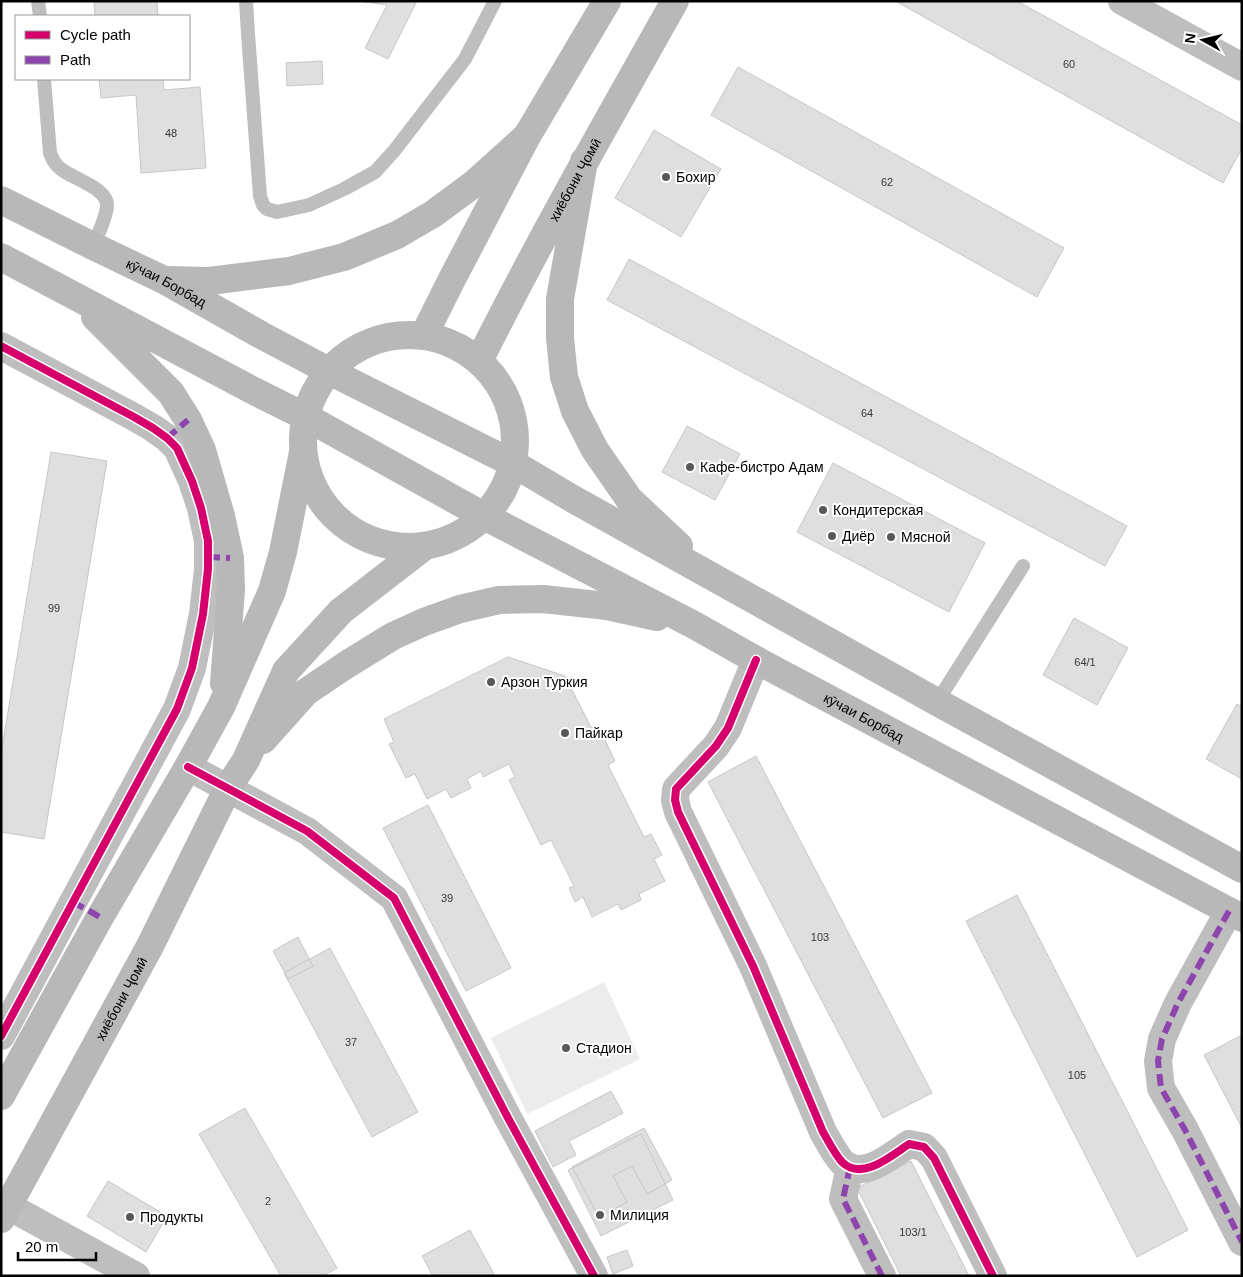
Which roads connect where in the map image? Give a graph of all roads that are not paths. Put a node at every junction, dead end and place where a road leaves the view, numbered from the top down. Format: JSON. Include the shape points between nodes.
{"nodes":[{"id":1,"x":38,"y":1,"type":"edge"},
{"id":2,"x":246,"y":1,"type":"edge"},
{"id":3,"x":495,"y":1,"type":"edge"},
{"id":4,"x":607,"y":1,"type":"edge"},
{"id":5,"x":675,"y":1,"type":"edge"},
{"id":6,"x":1122,"y":1,"type":"edge"},
{"id":7,"x":40,"y":15,"type":"edge"},
{"id":8,"x":1242,"y":67,"type":"edge"},
{"id":9,"x":44,"y":80,"type":"edge"},
{"id":10,"x":527,"y":136,"type":"junction"},
{"id":11,"x":584,"y":161,"type":"junction"},
{"id":12,"x":1,"y":200,"type":"edge"},
{"id":13,"x":93,"y":246,"type":"junction"},
{"id":14,"x":1,"y":257,"type":"edge"},
{"id":15,"x":164,"y":280,"type":"junction"},
{"id":16,"x":74,"y":296,"type":"junction"},
{"id":17,"x":424,"y":335,"type":"junction"},
{"id":18,"x":1,"y":346,"type":"edge"},
{"id":19,"x":479,"y":361,"type":"junction"},
{"id":20,"x":329,"y":371,"type":"junction"},
{"id":21,"x":306,"y":417,"type":"junction"},
{"id":22,"x":188,"y":420,"type":"junction"},
{"id":23,"x":167,"y":438,"type":"junction"},
{"id":24,"x":303,"y":452,"type":"junction"},
{"id":25,"x":514,"y":464,"type":"junction"},
{"id":26,"x":484,"y":516,"type":"junction"},
{"id":27,"x":425,"y":546,"type":"junction"},
{"id":28,"x":219,"y":558,"type":"junction"},
{"id":29,"x":1023,"y":566,"type":"dead end"},
{"id":30,"x":707,"y":572,"type":"junction"},
{"id":31,"x":694,"y":625,"type":"junction"},
{"id":32,"x":756,"y":660,"type":"junction"},
{"id":33,"x":937,"y":702,"type":"junction"},
{"id":34,"x":221,"y":707,"type":"junction"},
{"id":35,"x":188,"y":767,"type":"junction"},
{"id":36,"x":236,"y":775,"type":"junction"},
{"id":37,"x":1242,"y":869,"type":"edge"},
{"id":38,"x":73,"y":902,"type":"junction"},
{"id":39,"x":1235,"y":914,"type":"edge"},
{"id":40,"x":100,"y":917,"type":"junction"},
{"id":41,"x":1,"y":1036,"type":"edge"},
{"id":42,"x":1,"y":1096,"type":"edge"},
{"id":43,"x":850,"y":1167,"type":"junction"},
{"id":44,"x":5,"y":1212,"type":"edge"},
{"id":45,"x":1242,"y":1242,"type":"edge"},
{"id":46,"x":136,"y":1276,"type":"edge"},
{"id":47,"x":594,"y":1276,"type":"edge"},
{"id":48,"x":882,"y":1276,"type":"edge"},
{"id":49,"x":993,"y":1276,"type":"edge"}],
"edges":[{"from":1,"to":7,"type":"lane"},
{"from":2,"to":3,"type":"lane","via":[[260,196],[266,209],[276,212],[309,205],[375,172],[465,60]]},
{"from":4,"to":10,"type":"main road"},
{"from":5,"to":11,"type":"main road","name":"хиёбони Ҷомӣ"},
{"from":6,"to":8,"type":"street"},
{"from":9,"to":13,"type":"lane","via":[[50,154],[54,163],[100,191],[107,200],[105,216]]},
{"from":10,"to":15,"type":"main road","via":[[475,183],[433,214],[397,235],[344,257],[289,272],[209,281]]},
{"from":10,"to":17,"type":"main road"},
{"from":11,"to":19,"type":"main road","name":"хиёбони Ҷомӣ"},
{"from":11,"to":30,"type":"main road","via":[[560,299],[564,377],[575,411],[595,450],[629,500]]},
{"from":12,"to":13,"type":"main road","name":"кӯчаи Борбад"},
{"from":13,"to":15,"type":"main road","name":"кӯчаи Борбад"},
{"from":14,"to":16,"type":"main road","name":"кӯчаи Борбад"},
{"from":15,"to":20,"type":"main road","name":"кӯчаи Борбад"},
{"from":16,"to":21,"type":"main road","name":"кӯчаи Борбад"},
{"from":16,"to":22,"type":"main road","via":[[171,393]]},
{"from":17,"to":19,"type":"main road","via":[[453,344]]},
{"from":17,"to":20,"type":"main road","via":[[389,336],[356,349]]},
{"from":18,"to":23,"type":"street"},
{"from":19,"to":25,"type":"main road","via":[[499,384],[511,412]]},
{"from":20,"to":21,"type":"main road","via":[[314,393]]},
{"from":20,"to":25,"type":"main road","name":"кӯчаи Борбад"},
{"from":21,"to":24,"type":"main road"},
{"from":21,"to":26,"type":"main road","name":"кӯчаи Борбад"},
{"from":22,"to":23,"type":"street"},
{"from":22,"to":28,"type":"main road","via":[[202,450],[221,516]]},
{"from":23,"to":28,"type":"street","via":[[177,448],[192,481],[208,541]]},
{"from":24,"to":27,"type":"main road","via":[[313,486],[332,515],[360,536],[392,546]]},
{"from":24,"to":34,"type":"main road","via":[[272,591]]},
{"from":25,"to":26,"type":"main road","via":[[500,496]]},
{"from":25,"to":30,"type":"main road","name":"кӯчаи Борбад"},
{"from":26,"to":27,"type":"main road","via":[[457,536]]},
{"from":26,"to":31,"type":"main road","name":"кӯчаи Борбад"},
{"from":27,"to":36,"type":"main road","via":[[341,611],[286,671]]},
{"from":28,"to":34,"type":"main road","via":[[231,590]]},
{"from":28,"to":38,"type":"street","via":[[208,569],[192,668],[178,709]]},
{"from":29,"to":33,"type":"lane"},
{"from":30,"to":33,"type":"main road","name":"кӯчаи Борбад"},
{"from":31,"to":32,"type":"main road","name":"кӯчаи Борбад"},
{"from":31,"to":36,"type":"main road","via":[[607,606],[543,599],[500,600],[460,609],[393,636],[306,692]]},
{"from":32,"to":39,"type":"main road","name":"кӯчаи Борбад"},
{"from":32,"to":43,"type":"street","via":[[728,728],[716,746],[676,789],[675,800],[753,966],[823,1132],[832,1149]]},
{"from":33,"to":37,"type":"main road","name":"кӯчаи Борбад"},
{"from":34,"to":35,"type":"main road"},
{"from":35,"to":36,"type":"street"},
{"from":35,"to":40,"type":"main road"},
{"from":36,"to":44,"type":"main road","name":"хиёбони Ҷомӣ","via":[[150,946]]},
{"from":36,"to":47,"type":"street","via":[[394,898]]},
{"from":38,"to":40,"type":"street"},
{"from":38,"to":41,"type":"street"},
{"from":39,"to":45,"type":"street","via":[[1178,1003],[1162,1039],[1158,1061],[1161,1088]]},
{"from":40,"to":42,"type":"main road"},
{"from":43,"to":48,"type":"street","via":[[843,1199]]},
{"from":43,"to":49,"type":"street","via":[[865,1169],[875,1166],[910,1144],[924,1147],[934,1158]]},
{"from":44,"to":46,"type":"street"}]}
